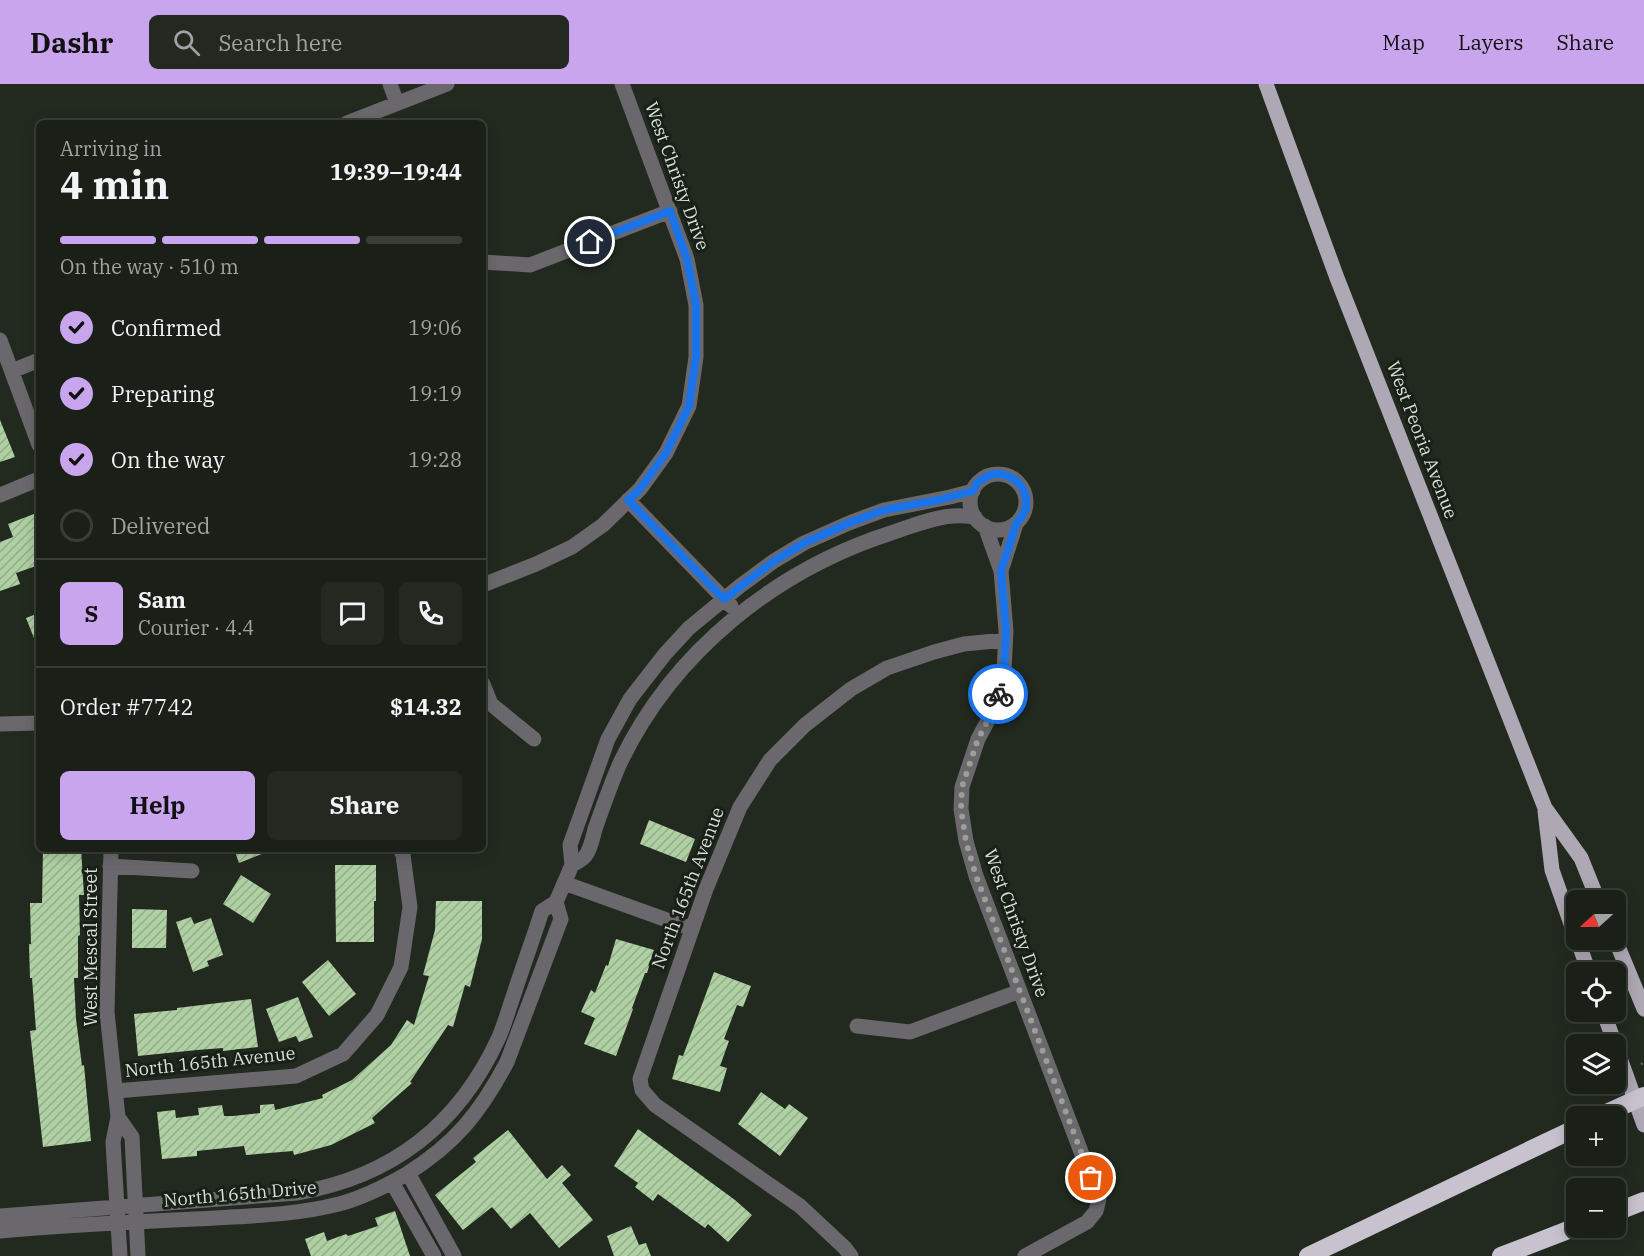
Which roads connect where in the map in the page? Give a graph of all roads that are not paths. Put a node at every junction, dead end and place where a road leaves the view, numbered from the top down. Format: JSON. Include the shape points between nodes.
{"nodes":[{"id":1,"x":390,"y":84,"type":"edge"},
{"id":2,"x":447,"y":84,"type":"edge"},
{"id":3,"x":622,"y":84,"type":"edge"},
{"id":4,"x":1266,"y":84,"type":"edge"},
{"id":5,"x":397,"y":104,"type":"junction"},
{"id":6,"x":355,"y":120,"type":"edge"},
{"id":7,"x":670,"y":211,"type":"junction"},
{"id":8,"x":486,"y":262,"type":"edge"},
{"id":9,"x":0,"y":340,"type":"edge"},
{"id":10,"x":36,"y":361,"type":"edge"},
{"id":11,"x":12,"y":371,"type":"junction"},
{"id":12,"x":36,"y":437,"type":"edge"},
{"id":13,"x":36,"y":480,"type":"edge"},
{"id":14,"x":973,"y":491,"type":"junction"},
{"id":15,"x":0,"y":495,"type":"edge"},
{"id":16,"x":628,"y":500,"type":"junction"},
{"id":17,"x":980,"y":522,"type":"junction"},
{"id":18,"x":1016,"y":524,"type":"junction"},
{"id":19,"x":1001,"y":571,"type":"junction"},
{"id":20,"x":486,"y":584,"type":"edge"},
{"id":21,"x":724,"y":599,"type":"junction"},
{"id":22,"x":739,"y":615,"type":"junction"},
{"id":23,"x":1005,"y":640,"type":"junction"},
{"id":24,"x":486,"y":692,"type":"edge"},
{"id":25,"x":36,"y":723,"type":"edge"},
{"id":26,"x":0,"y":724,"type":"edge"},
{"id":27,"x":534,"y":739,"type":"dead end"},
{"id":28,"x":1545,"y":808,"type":"junction"},
{"id":29,"x":111,"y":852,"type":"edge"},
{"id":30,"x":402,"y":852,"type":"edge"},
{"id":31,"x":572,"y":865,"type":"junction"},
{"id":32,"x":110,"y":866,"type":"junction"},
{"id":33,"x":192,"y":871,"type":"dead end"},
{"id":34,"x":564,"y":883,"type":"junction"},
{"id":35,"x":1594,"y":890,"type":"edge"},
{"id":36,"x":556,"y":902,"type":"junction"},
{"id":37,"x":1566,"y":909,"type":"edge"},
{"id":38,"x":692,"y":929,"type":"junction"},
{"id":39,"x":1620,"y":950,"type":"edge"},
{"id":40,"x":1020,"y":991,"type":"junction"},
{"id":41,"x":1644,"y":1009,"type":"edge"},
{"id":42,"x":857,"y":1026,"type":"dead end"},
{"id":43,"x":1626,"y":1069,"type":"edge"},
{"id":44,"x":116,"y":1091,"type":"junction"},
{"id":45,"x":1639,"y":1098,"type":"edge"},
{"id":46,"x":1622,"y":1106,"type":"edge"},
{"id":47,"x":118,"y":1117,"type":"junction"},
{"id":48,"x":1644,"y":1125,"type":"edge"},
{"id":49,"x":1566,"y":1133,"type":"edge"},
{"id":50,"x":408,"y":1173,"type":"junction"},
{"id":51,"x":392,"y":1182,"type":"junction"},
{"id":52,"x":1644,"y":1201,"type":"edge"},
{"id":53,"x":136,"y":1205,"type":"junction"},
{"id":54,"x":118,"y":1206,"type":"junction"},
{"id":55,"x":1626,"y":1208,"type":"edge"},
{"id":56,"x":0,"y":1216,"type":"edge"},
{"id":57,"x":118,"y":1222,"type":"junction"},
{"id":58,"x":137,"y":1222,"type":"junction"},
{"id":59,"x":0,"y":1231,"type":"edge"},
{"id":60,"x":1566,"y":1231,"type":"edge"},
{"id":61,"x":120,"y":1256,"type":"edge"},
{"id":62,"x":138,"y":1256,"type":"edge"},
{"id":63,"x":434,"y":1256,"type":"edge"},
{"id":64,"x":454,"y":1256,"type":"edge"},
{"id":65,"x":851,"y":1256,"type":"edge"},
{"id":66,"x":1025,"y":1256,"type":"edge"},
{"id":67,"x":1308,"y":1256,"type":"edge"},
{"id":68,"x":1501,"y":1256,"type":"edge"}],
"edges":[{"from":1,"to":5,"type":"street"},
{"from":2,"to":5,"type":"street"},
{"from":3,"to":7,"type":"street","name":"West Christy Drive"},
{"from":4,"to":28,"type":"main road","name":"West Peoria Avenue","via":[[1337,278]]},
{"from":5,"to":6,"type":"street"},
{"from":7,"to":8,"type":"street","via":[[530,266]]},
{"from":7,"to":16,"type":"street","name":"West Christy Drive","via":[[687,259],[696,305],[696,357],[689,406],[666,453]]},
{"from":9,"to":11,"type":"street"},
{"from":10,"to":11,"type":"street"},
{"from":11,"to":12,"type":"street"},
{"from":13,"to":15,"type":"street"},
{"from":14,"to":17,"type":"street","via":[[971,509]]},
{"from":14,"to":18,"type":"street","via":[[977,483],[993,474],[1018,482],[1026,508]]},
{"from":14,"to":21,"type":"street","via":[[884,510],[849,523],[774,561]]},
{"from":16,"to":20,"type":"street","name":"West Christy Drive","via":[[603,525],[572,547]]},
{"from":16,"to":21,"type":"street"},
{"from":17,"to":18,"type":"street","via":[[999,530]]},
{"from":17,"to":19,"type":"street"},
{"from":17,"to":22,"type":"street","via":[[954,515],[861,542],[793,576]]},
{"from":18,"to":19,"type":"street"},
{"from":19,"to":23,"type":"street","name":"West Christy Drive"},
{"from":21,"to":22,"type":"street"},
{"from":21,"to":31,"type":"street","via":[[689,628],[630,699],[597,767],[570,845]]},
{"from":22,"to":31,"type":"street","via":[[696,653],[642,724],[621,762],[586,856]]},
{"from":23,"to":38,"type":"street","name":"North 165th Avenue","via":[[964,644],[887,668],[850,689],[805,725],[770,759],[740,807]]},
{"from":23,"to":40,"type":"street","name":"West Christy Drive","via":[[1004,672],[993,711],[978,739],[962,787],[961,809],[976,876]]},
{"from":24,"to":27,"type":"street","via":[[491,704]]},
{"from":25,"to":26,"type":"street"},
{"from":28,"to":35,"type":"main road","name":"West Peoria Avenue","via":[[1581,858]]},
{"from":28,"to":37,"type":"main road","name":"West Peoria Avenue","via":[[1552,870]]},
{"from":29,"to":32,"type":"street","name":"West Mescal Street"},
{"from":30,"to":44,"type":"street","name":"North 165th Avenue","via":[[410,907],[401,967],[377,1015],[343,1054],[296,1076]]},
{"from":31,"to":34,"type":"street","name":"North 165th Drive"},
{"from":32,"to":33,"type":"street"},
{"from":32,"to":44,"type":"street","name":"West Mescal Street","via":[[107,1012]]},
{"from":34,"to":36,"type":"street","name":"North 165th Drive"},
{"from":34,"to":38,"type":"street"},
{"from":36,"to":50,"type":"street","name":"North 165th Drive","via":[[561,919],[500,1077],[479,1109],[447,1145]]},
{"from":36,"to":53,"type":"street","name":"North 165th Drive","via":[[542,911],[499,1036],[472,1087],[437,1127],[406,1152],[319,1189]]},
{"from":38,"to":65,"type":"street","name":"North 165th Avenue","via":[[640,1079],[642,1090],[655,1105],[800,1206]]},
{"from":39,"to":41,"type":"main road"},
{"from":40,"to":42,"type":"street","via":[[910,1032]]},
{"from":40,"to":66,"type":"street","name":"West Christy Drive","via":[[1099,1199],[1087,1222]]},
{"from":43,"to":45,"type":"main road"},
{"from":44,"to":47,"type":"street","name":"West Mescal Street"},
{"from":45,"to":46,"type":"highway"},
{"from":45,"to":48,"type":"main road"},
{"from":47,"to":53,"type":"street","name":"West Mescal Street","via":[[132,1137]]},
{"from":47,"to":54,"type":"street","name":"West Mescal Street","via":[[113,1142]]},
{"from":49,"to":67,"type":"highway"},
{"from":50,"to":51,"type":"street","name":"North 165th Drive"},
{"from":50,"to":64,"type":"street"},
{"from":51,"to":58,"type":"street","name":"North 165th Drive","via":[[357,1198],[308,1210]]},
{"from":51,"to":63,"type":"street"},
{"from":52,"to":55,"type":"highway"},
{"from":53,"to":54,"type":"street","name":"North 165th Drive"},
{"from":53,"to":58,"type":"street","name":"West Mescal Street"},
{"from":54,"to":56,"type":"street","name":"North 165th Drive"},
{"from":54,"to":57,"type":"street","name":"West Mescal Street"},
{"from":57,"to":58,"type":"street","name":"North 165th Drive"},
{"from":57,"to":59,"type":"street","name":"North 165th Drive"},
{"from":57,"to":61,"type":"street","name":"West Mescal Street"},
{"from":58,"to":62,"type":"street","name":"West Mescal Street"},
{"from":60,"to":68,"type":"highway"}]}
